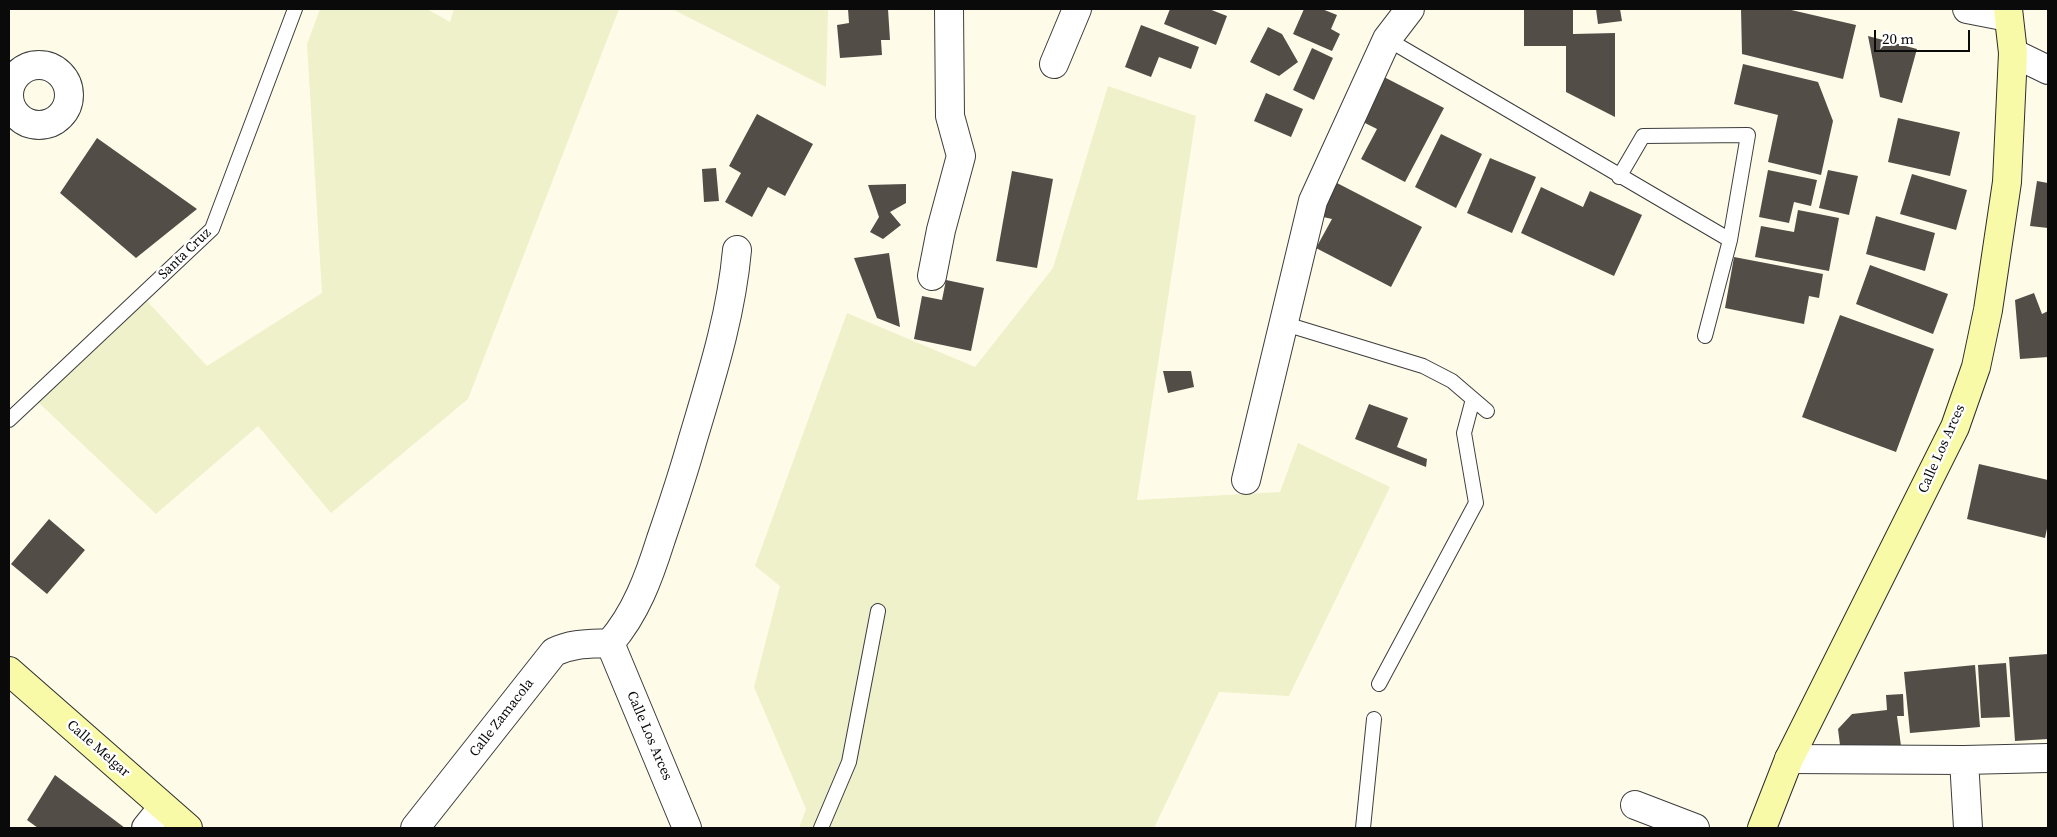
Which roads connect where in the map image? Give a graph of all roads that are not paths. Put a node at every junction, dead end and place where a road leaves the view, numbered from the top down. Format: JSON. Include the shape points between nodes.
{"nodes":[{"id":1,"x":295,"y":9,"type":"edge"},
{"id":2,"x":949,"y":9,"type":"edge"},
{"id":3,"x":1077,"y":9,"type":"edge"},
{"id":4,"x":1410,"y":9,"type":"edge"},
{"id":5,"x":1967,"y":9,"type":"edge"},
{"id":6,"x":2008,"y":13,"type":"edge"},
{"id":7,"x":1387,"y":39,"type":"junction"},
{"id":8,"x":2013,"y":53,"type":"junction"},
{"id":9,"x":1054,"y":64,"type":"dead end"},
{"id":10,"x":2048,"y":70,"type":"edge"},
{"id":11,"x":1620,"y":176,"type":"junction"},
{"id":12,"x":1730,"y":240,"type":"junction"},
{"id":13,"x":737,"y":250,"type":"dead end"},
{"id":14,"x":932,"y":276,"type":"dead end"},
{"id":15,"x":1282,"y":323,"type":"junction"},
{"id":16,"x":1704,"y":336,"type":"dead end"},
{"id":17,"x":1473,"y":399,"type":"junction"},
{"id":18,"x":1487,"y":411,"type":"dead end"},
{"id":19,"x":9,"y":420,"type":"edge"},
{"id":20,"x":1246,"y":480,"type":"dead end"},
{"id":21,"x":878,"y":611,"type":"dead end"},
{"id":22,"x":610,"y":643,"type":"junction"},
{"id":23,"x":9,"y":671,"type":"edge"},
{"id":24,"x":1379,"y":684,"type":"dead end"},
{"id":25,"x":1374,"y":719,"type":"dead end"},
{"id":26,"x":2048,"y":758,"type":"edge"},
{"id":27,"x":1789,"y":759,"type":"junction"},
{"id":28,"x":1964,"y":760,"type":"junction"},
{"id":29,"x":1635,"y":805,"type":"dead end"},
{"id":30,"x":163,"y":806,"type":"junction"},
{"id":31,"x":146,"y":828,"type":"edge"},
{"id":32,"x":188,"y":828,"type":"edge"},
{"id":33,"x":415,"y":828,"type":"edge"},
{"id":34,"x":687,"y":828,"type":"edge"},
{"id":35,"x":820,"y":828,"type":"edge"},
{"id":36,"x":1362,"y":828,"type":"edge"},
{"id":37,"x":1695,"y":828,"type":"edge"},
{"id":38,"x":1762,"y":828,"type":"edge"},
{"id":39,"x":1968,"y":828,"type":"edge"}],
"edges":[{"from":1,"to":19,"type":"lane","name":"Santa Cruz","via":[[212,229]]},
{"from":2,"to":14,"type":"street","via":[[950,116],[961,156]]},
{"from":3,"to":9,"type":"street"},
{"from":4,"to":7,"type":"street"},
{"from":5,"to":6,"type":"street"},
{"from":6,"to":8,"type":"street","name":"Calle Los Arces"},
{"from":7,"to":11,"type":"lane"},
{"from":7,"to":15,"type":"street","via":[[1313,201]]},
{"from":8,"to":10,"type":"street"},
{"from":8,"to":27,"type":"street","name":"Calle Los Arces","via":[[2006,182],[1988,310],[1976,367],[1954,427]]},
{"from":11,"to":12,"type":"lane"},
{"from":11,"to":12,"type":"lane","via":[[1642,136],[1748,135]]},
{"from":12,"to":16,"type":"lane"},
{"from":13,"to":22,"type":"street","via":[[724,328],[678,491],[644,589],[624,627]]},
{"from":15,"to":17,"type":"lane","via":[[1423,366],[1452,382]]},
{"from":15,"to":20,"type":"street"},
{"from":17,"to":18,"type":"lane"},
{"from":17,"to":24,"type":"lane","via":[[1464,433],[1476,503]]},
{"from":21,"to":35,"type":"lane","via":[[849,762]]},
{"from":22,"to":33,"type":"street","name":"Calle Zamacola","via":[[577,644],[554,652]]},
{"from":22,"to":34,"type":"street","name":"Calle Los Arces"},
{"from":23,"to":30,"type":"street","name":"Calle Melgar"},
{"from":25,"to":36,"type":"lane"},
{"from":26,"to":28,"type":"street"},
{"from":27,"to":28,"type":"street"},
{"from":27,"to":38,"type":"street","name":"Calle Los Arces"},
{"from":28,"to":39,"type":"street"},
{"from":29,"to":37,"type":"street"},
{"from":30,"to":31,"type":"street"},
{"from":30,"to":32,"type":"street","name":"Calle Melgar"}]}
